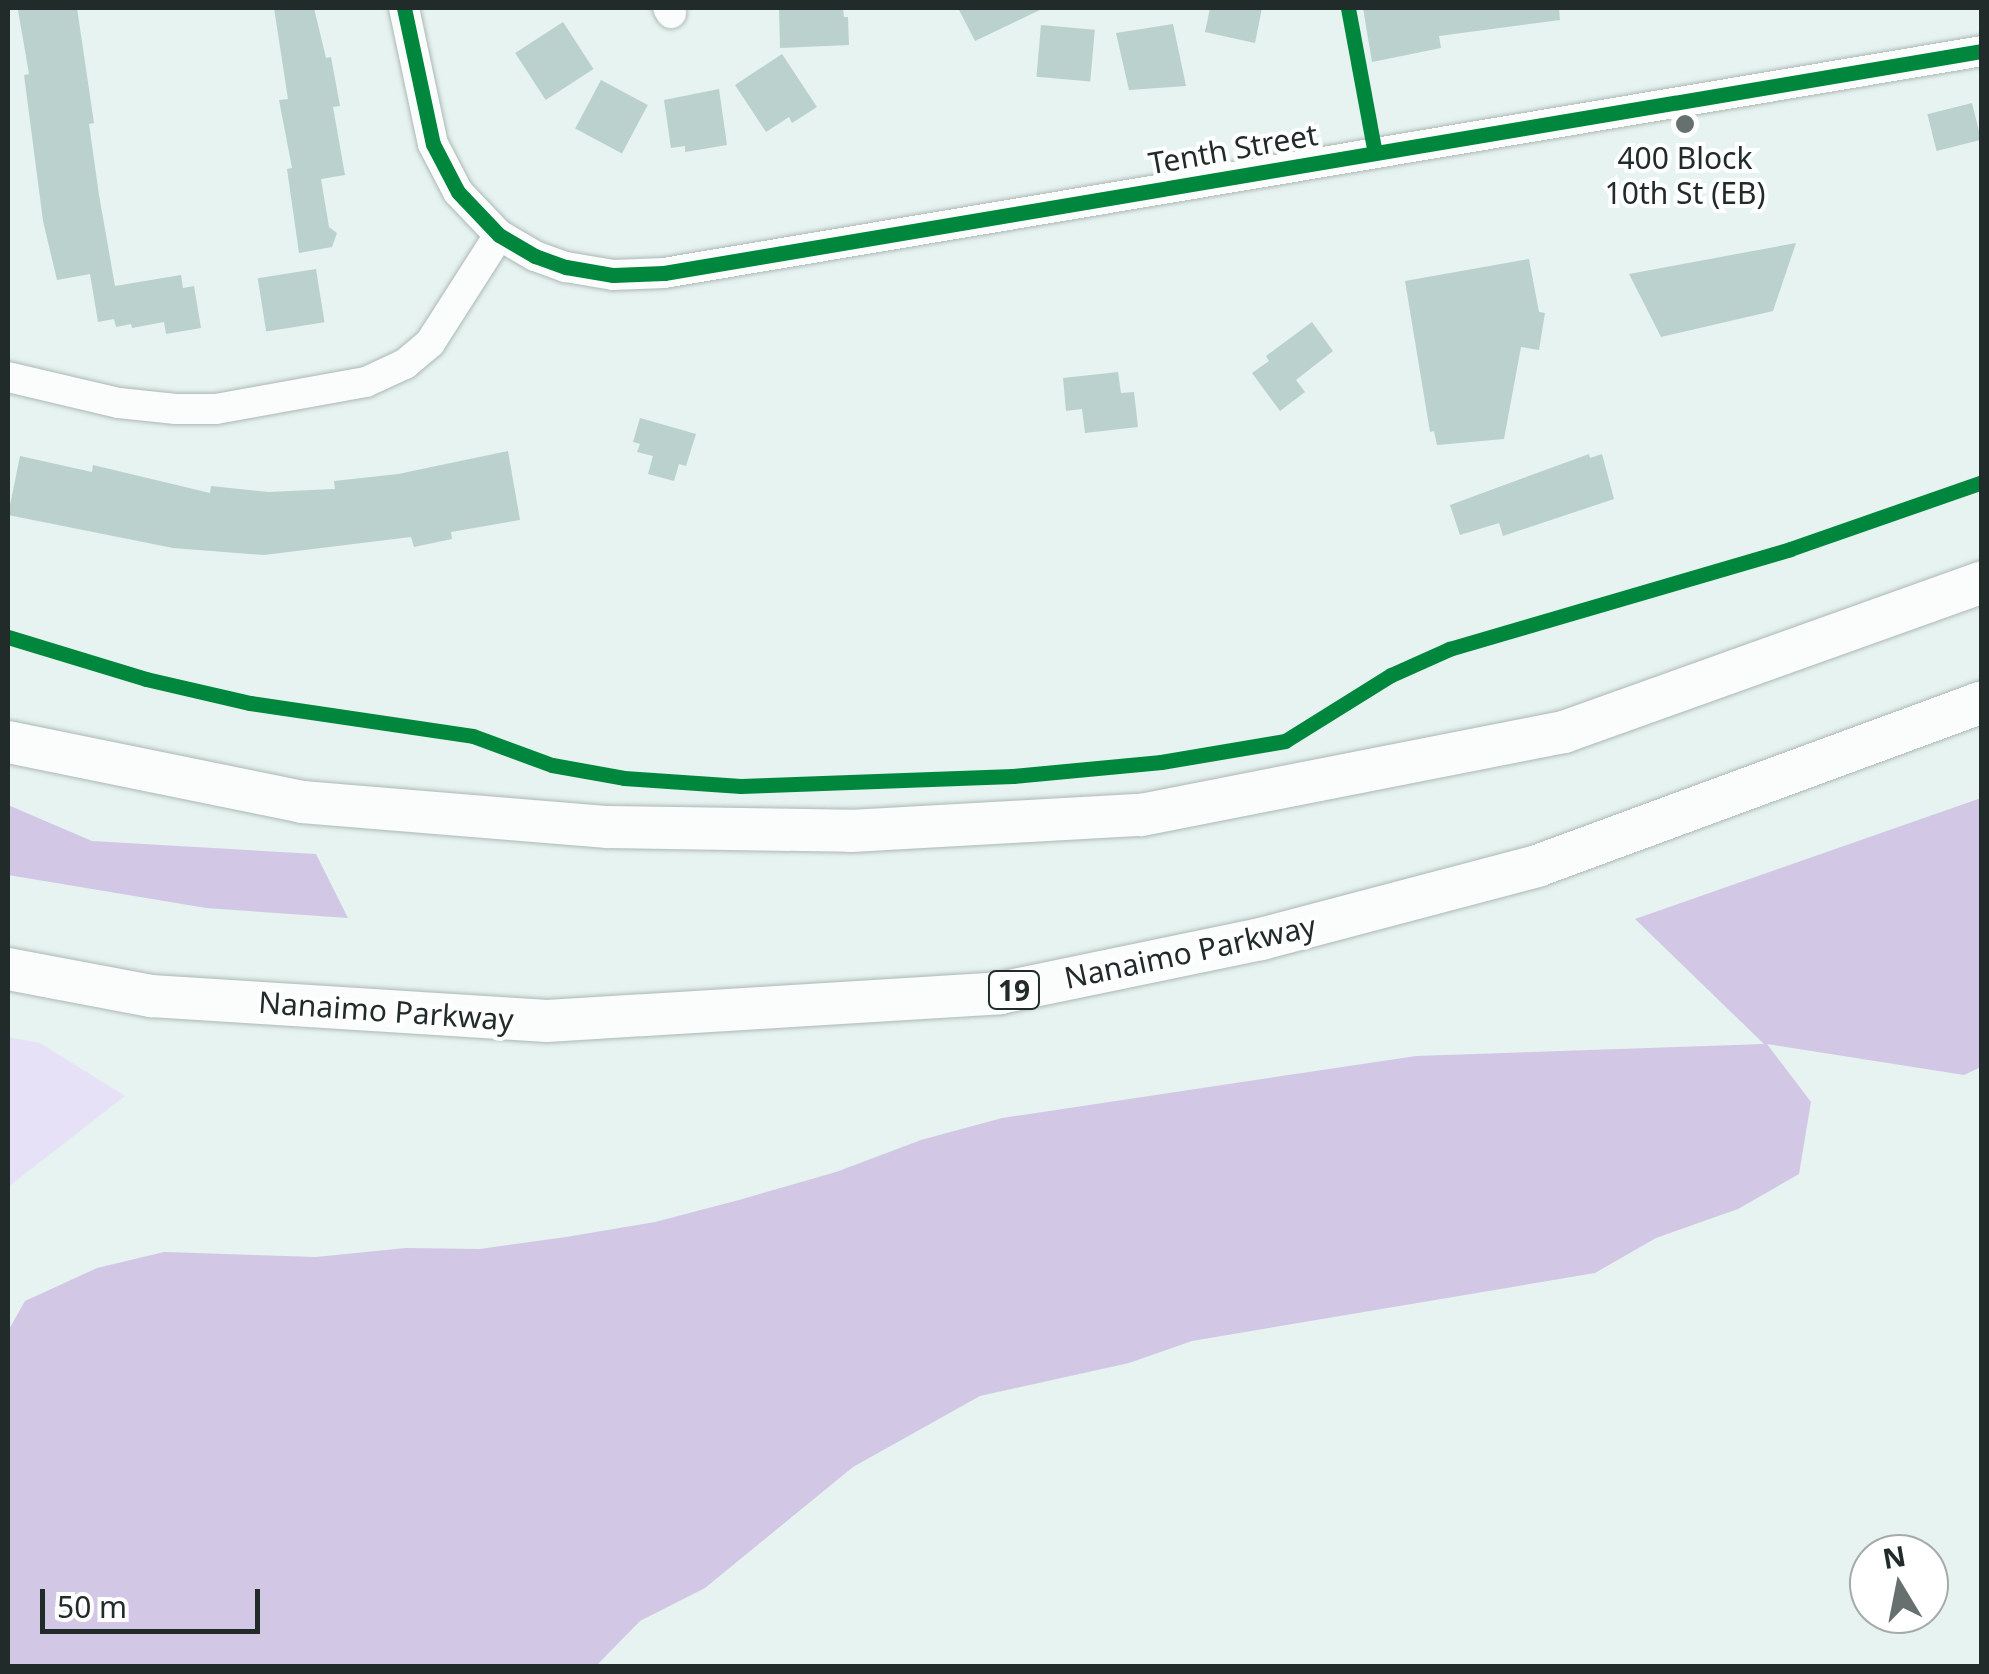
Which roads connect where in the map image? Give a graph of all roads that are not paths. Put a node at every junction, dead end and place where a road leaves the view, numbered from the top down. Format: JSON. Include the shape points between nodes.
{"nodes":[{"id":1,"x":404,"y":8,"type":"edge"},
{"id":2,"x":1982,"y":51,"type":"edge"},
{"id":3,"x":499,"y":235,"type":"junction"},
{"id":4,"x":8,"y":377,"type":"edge"},
{"id":5,"x":1982,"y":582,"type":"edge"},
{"id":6,"x":1982,"y":702,"type":"edge"},
{"id":7,"x":8,"y":742,"type":"edge"},
{"id":8,"x":8,"y":968,"type":"edge"}],
"edges":[{"from":1,"to":3,"type":"street","via":[[434,144],[458,192]]},
{"from":2,"to":3,"type":"street","name":"Tenth Street","via":[[664,273],[613,275],[566,267]]},
{"from":3,"to":4,"type":"street","via":[[430,342],[406,364],[366,382],[216,409],[176,409]]},
{"from":5,"to":7,"type":"highway","via":[[1564,732],[1141,815],[851,830],[608,827],[302,802]]},
{"from":6,"to":8,"type":"highway","name":"Nanaimo Parkway","number":"19","via":[[1537,866],[1261,939],[1000,993],[547,1021],[151,996]]}]}
